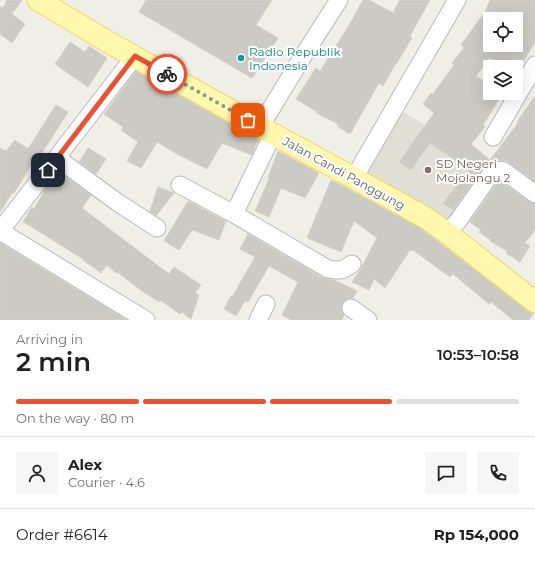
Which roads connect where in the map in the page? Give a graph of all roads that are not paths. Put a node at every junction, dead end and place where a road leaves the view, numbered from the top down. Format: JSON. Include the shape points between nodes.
{"nodes":[{"id":1,"x":38,"y":0,"type":"edge"},
{"id":2,"x":339,"y":0,"type":"edge"},
{"id":3,"x":457,"y":0,"type":"edge"},
{"id":4,"x":135,"y":56,"type":"junction"},
{"id":5,"x":534,"y":69,"type":"edge"},
{"id":6,"x":266,"y":130,"type":"junction"},
{"id":7,"x":492,"y":137,"type":"dead end"},
{"id":8,"x":57,"y":158,"type":"junction"},
{"id":9,"x":354,"y":178,"type":"junction"},
{"id":10,"x":180,"y":185,"type":"dead end"},
{"id":11,"x":535,"y":194,"type":"edge"},
{"id":12,"x":234,"y":214,"type":"junction"},
{"id":13,"x":157,"y":228,"type":"dead end"},
{"id":14,"x":0,"y":232,"type":"edge"},
{"id":15,"x":447,"y":233,"type":"junction"},
{"id":16,"x":352,"y":264,"type":"dead end"},
{"id":17,"x":535,"y":302,"type":"edge"},
{"id":18,"x":266,"y":304,"type":"dead end"},
{"id":19,"x":351,"y":308,"type":"dead end"},
{"id":20,"x":146,"y":320,"type":"edge"},
{"id":21,"x":258,"y":320,"type":"edge"},
{"id":22,"x":368,"y":320,"type":"edge"}],
"edges":[{"from":1,"to":4,"type":"main road","name":"Jalan Candi Panggung"},
{"from":2,"to":6,"type":"street","via":[[303,56]]},
{"from":3,"to":9,"type":"street"},
{"from":4,"to":6,"type":"main road","name":"Jalan Candi Panggung"},
{"from":4,"to":8,"type":"street"},
{"from":5,"to":7,"type":"street"},
{"from":6,"to":9,"type":"main road","name":"Jalan Candi Panggung"},
{"from":6,"to":12,"type":"street"},
{"from":8,"to":13,"type":"street"},
{"from":8,"to":14,"type":"street"},
{"from":9,"to":15,"type":"main road","name":"Jalan Candi Panggung","via":[[426,218]]},
{"from":10,"to":12,"type":"street"},
{"from":11,"to":15,"type":"street","via":[[504,171],[494,172]]},
{"from":12,"to":16,"type":"street","via":[[328,269],[344,270]]},
{"from":14,"to":20,"type":"street"},
{"from":15,"to":17,"type":"main road","name":"Jalan Candi Panggung"},
{"from":18,"to":21,"type":"street"},
{"from":19,"to":22,"type":"street"}]}
